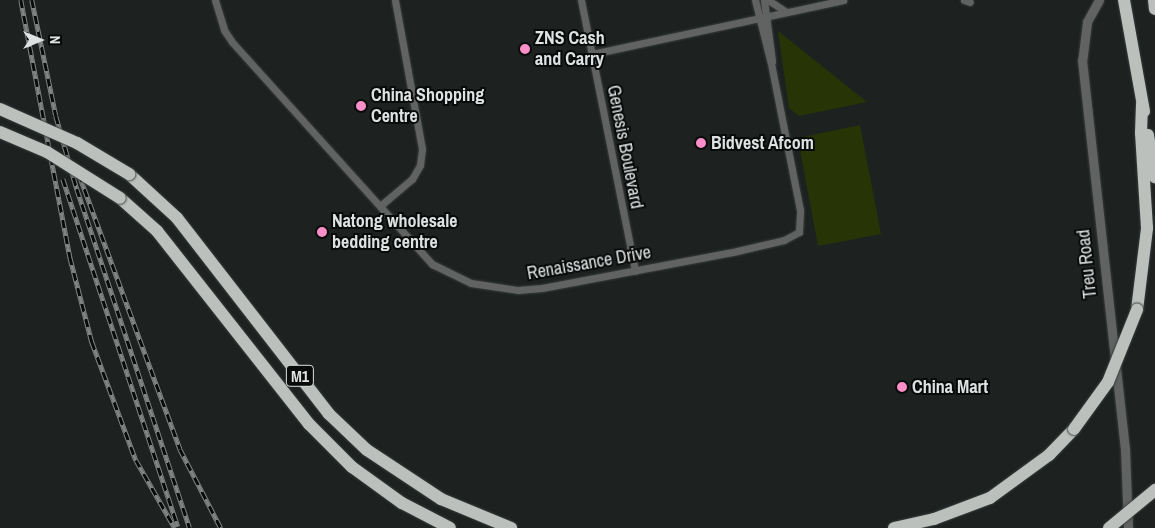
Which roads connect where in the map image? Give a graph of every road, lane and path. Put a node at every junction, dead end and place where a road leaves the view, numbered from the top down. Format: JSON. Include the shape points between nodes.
{"nodes":[{"id":1,"x":215,"y":0,"type":"edge"},
{"id":2,"x":395,"y":0,"type":"edge"},
{"id":3,"x":581,"y":0,"type":"edge"},
{"id":4,"x":755,"y":0,"type":"edge"},
{"id":5,"x":764,"y":0,"type":"edge"},
{"id":6,"x":768,"y":0,"type":"edge"},
{"id":7,"x":843,"y":0,"type":"edge"},
{"id":8,"x":1099,"y":0,"type":"edge"},
{"id":9,"x":1154,"y":0,"type":"edge"},
{"id":10,"x":1125,"y":2,"type":"edge"},
{"id":11,"x":1155,"y":9,"type":"edge"},
{"id":12,"x":786,"y":11,"type":"junction"},
{"id":13,"x":767,"y":16,"type":"junction"},
{"id":14,"x":759,"y":18,"type":"junction"},
{"id":15,"x":769,"y":28,"type":"junction"},
{"id":16,"x":592,"y":54,"type":"junction"},
{"id":17,"x":772,"y":68,"type":"junction"},
{"id":18,"x":1142,"y":104,"type":"junction"},
{"id":19,"x":0,"y":110,"type":"edge"},
{"id":20,"x":0,"y":132,"type":"edge"},
{"id":21,"x":1155,"y":176,"type":"edge"},
{"id":22,"x":380,"y":206,"type":"junction"},
{"id":23,"x":635,"y":271,"type":"junction"},
{"id":24,"x":1155,"y":490,"type":"edge"},
{"id":25,"x":450,"y":528,"type":"edge"},
{"id":26,"x":511,"y":528,"type":"edge"},
{"id":27,"x":894,"y":528,"type":"edge"},
{"id":28,"x":1109,"y":528,"type":"edge"},
{"id":29,"x":1128,"y":528,"type":"edge"}],
"edges":[{"from":1,"to":22,"type":"street","name":"Renaissance Drive","via":[[224,30],[232,42]]},
{"from":2,"to":22,"type":"street","via":[[422,150],[420,165],[412,179]]},
{"from":3,"to":16,"type":"street","name":"Genesis Boulevard"},
{"from":4,"to":14,"type":"street"},
{"from":5,"to":13,"type":"street"},
{"from":6,"to":12,"type":"street"},
{"from":7,"to":12,"type":"street"},
{"from":8,"to":29,"type":"street","name":"Treu Road","via":[[1087,22],[1082,60],[1126,467]]},
{"from":9,"to":11,"type":"highway"},
{"from":10,"to":18,"type":"highway"},
{"from":12,"to":13,"type":"street"},
{"from":12,"to":15,"type":"street"},
{"from":13,"to":14,"type":"street"},
{"from":13,"to":15,"type":"street"},
{"from":14,"to":16,"type":"street"},
{"from":14,"to":17,"type":"street"},
{"from":15,"to":17,"type":"street"},
{"from":16,"to":23,"type":"street","name":"Genesis Boulevard"},
{"from":17,"to":23,"type":"street","name":"Renaissance Drive","via":[[802,219],[796,234],[767,245]]},
{"from":18,"to":21,"type":"highway"},
{"from":18,"to":27,"type":"highway","bridge":true,"via":[[1148,228],[1137,310],[1108,382],[1074,429],[1049,455],[990,498],[934,520]]},
{"from":19,"to":26,"type":"highway","number":"M1","bridge":true,"via":[[77,143],[129,174],[177,218],[329,414],[367,450],[440,499]]},
{"from":20,"to":25,"type":"highway","number":"M1","bridge":true,"via":[[47,152],[120,198],[157,231],[309,424],[352,467],[402,503]]},
{"from":22,"to":23,"type":"street","name":"Renaissance Drive","via":[[432,264],[471,283],[518,290]]},
{"from":24,"to":28,"type":"highway","bridge":true}]}
